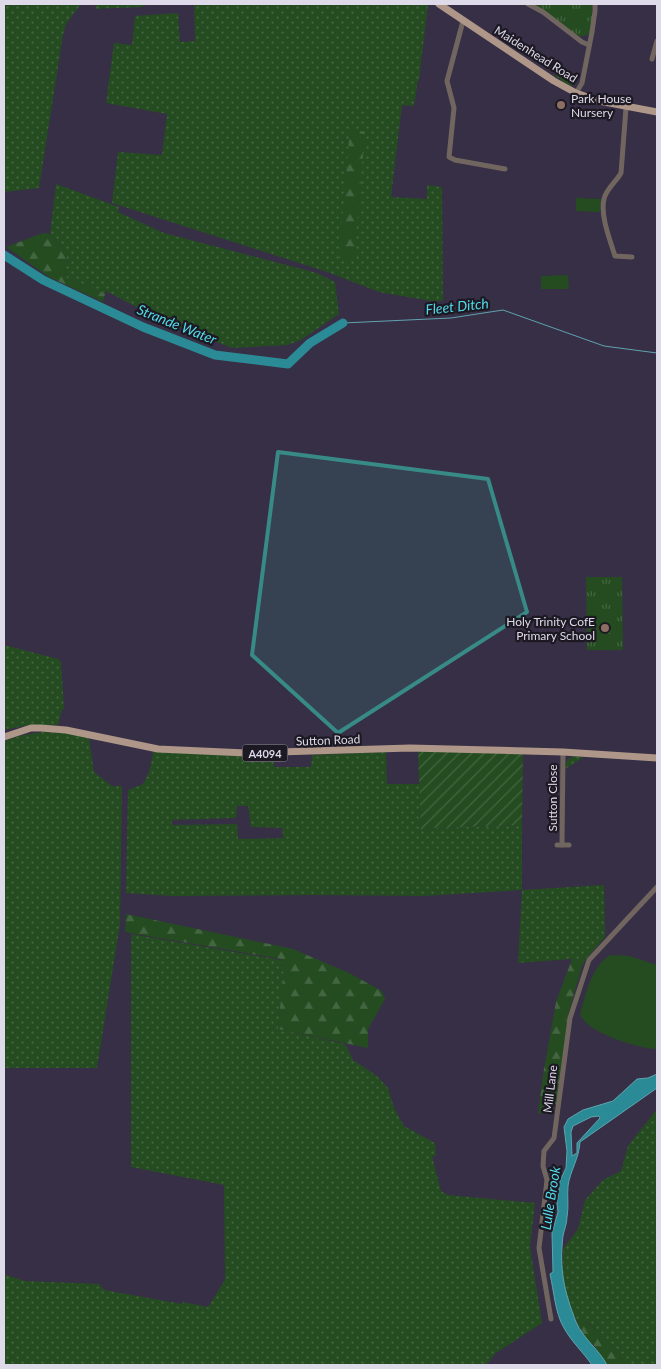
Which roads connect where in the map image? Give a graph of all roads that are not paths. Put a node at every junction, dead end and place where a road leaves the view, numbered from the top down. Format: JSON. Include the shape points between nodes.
{"nodes":[{"id":1,"x":439,"y":4,"type":"edge"},
{"id":2,"x":528,"y":4,"type":"edge"},
{"id":3,"x":595,"y":4,"type":"edge"},
{"id":4,"x":463,"y":21,"type":"junction"},
{"id":5,"x":657,"y":41,"type":"edge"},
{"id":6,"x":590,"y":45,"type":"junction"},
{"id":7,"x":652,"y":60,"type":"dead end"},
{"id":8,"x":576,"y":93,"type":"junction"},
{"id":9,"x":626,"y":108,"type":"junction"},
{"id":10,"x":657,"y":112,"type":"edge"},
{"id":11,"x":505,"y":169,"type":"dead end"},
{"id":12,"x":632,"y":257,"type":"dead end"},
{"id":13,"x":4,"y":738,"type":"edge"},
{"id":14,"x":563,"y":752,"type":"junction"},
{"id":15,"x":657,"y":758,"type":"edge"},
{"id":16,"x":569,"y":845,"type":"dead end"},
{"id":17,"x":657,"y":887,"type":"edge"},
{"id":18,"x":551,"y":1319,"type":"dead end"}],
"edges":[{"from":1,"to":4,"type":"main road","name":"Maidenhead Road"},
{"from":2,"to":6,"type":"street"},
{"from":3,"to":6,"type":"street"},
{"from":4,"to":8,"type":"main road","name":"Maidenhead Road"},
{"from":4,"to":11,"type":"street","via":[[447,81],[454,108],[449,157]]},
{"from":5,"to":7,"type":"street"},
{"from":6,"to":8,"type":"street","via":[[582,83]]},
{"from":8,"to":9,"type":"main road","name":"Maidenhead Road"},
{"from":9,"to":10,"type":"main road","name":"Maidenhead Road"},
{"from":9,"to":12,"type":"street","via":[[621,173],[604,200],[605,226],[616,256]]},
{"from":13,"to":14,"type":"main road","name":"Sutton Road","number":"A4094","via":[[31,728],[41,728],[158,748],[246,753],[410,748]]},
{"from":14,"to":15,"type":"main road","name":"Sutton Road","number":"A4094"},
{"from":14,"to":16,"type":"street","name":"Sutton Close","via":[[559,845]]},
{"from":17,"to":18,"type":"street","name":"Mill Lane","via":[[589,960],[570,1018],[554,1138],[544,1151],[543,1166],[547,1180],[539,1248]]}]}
